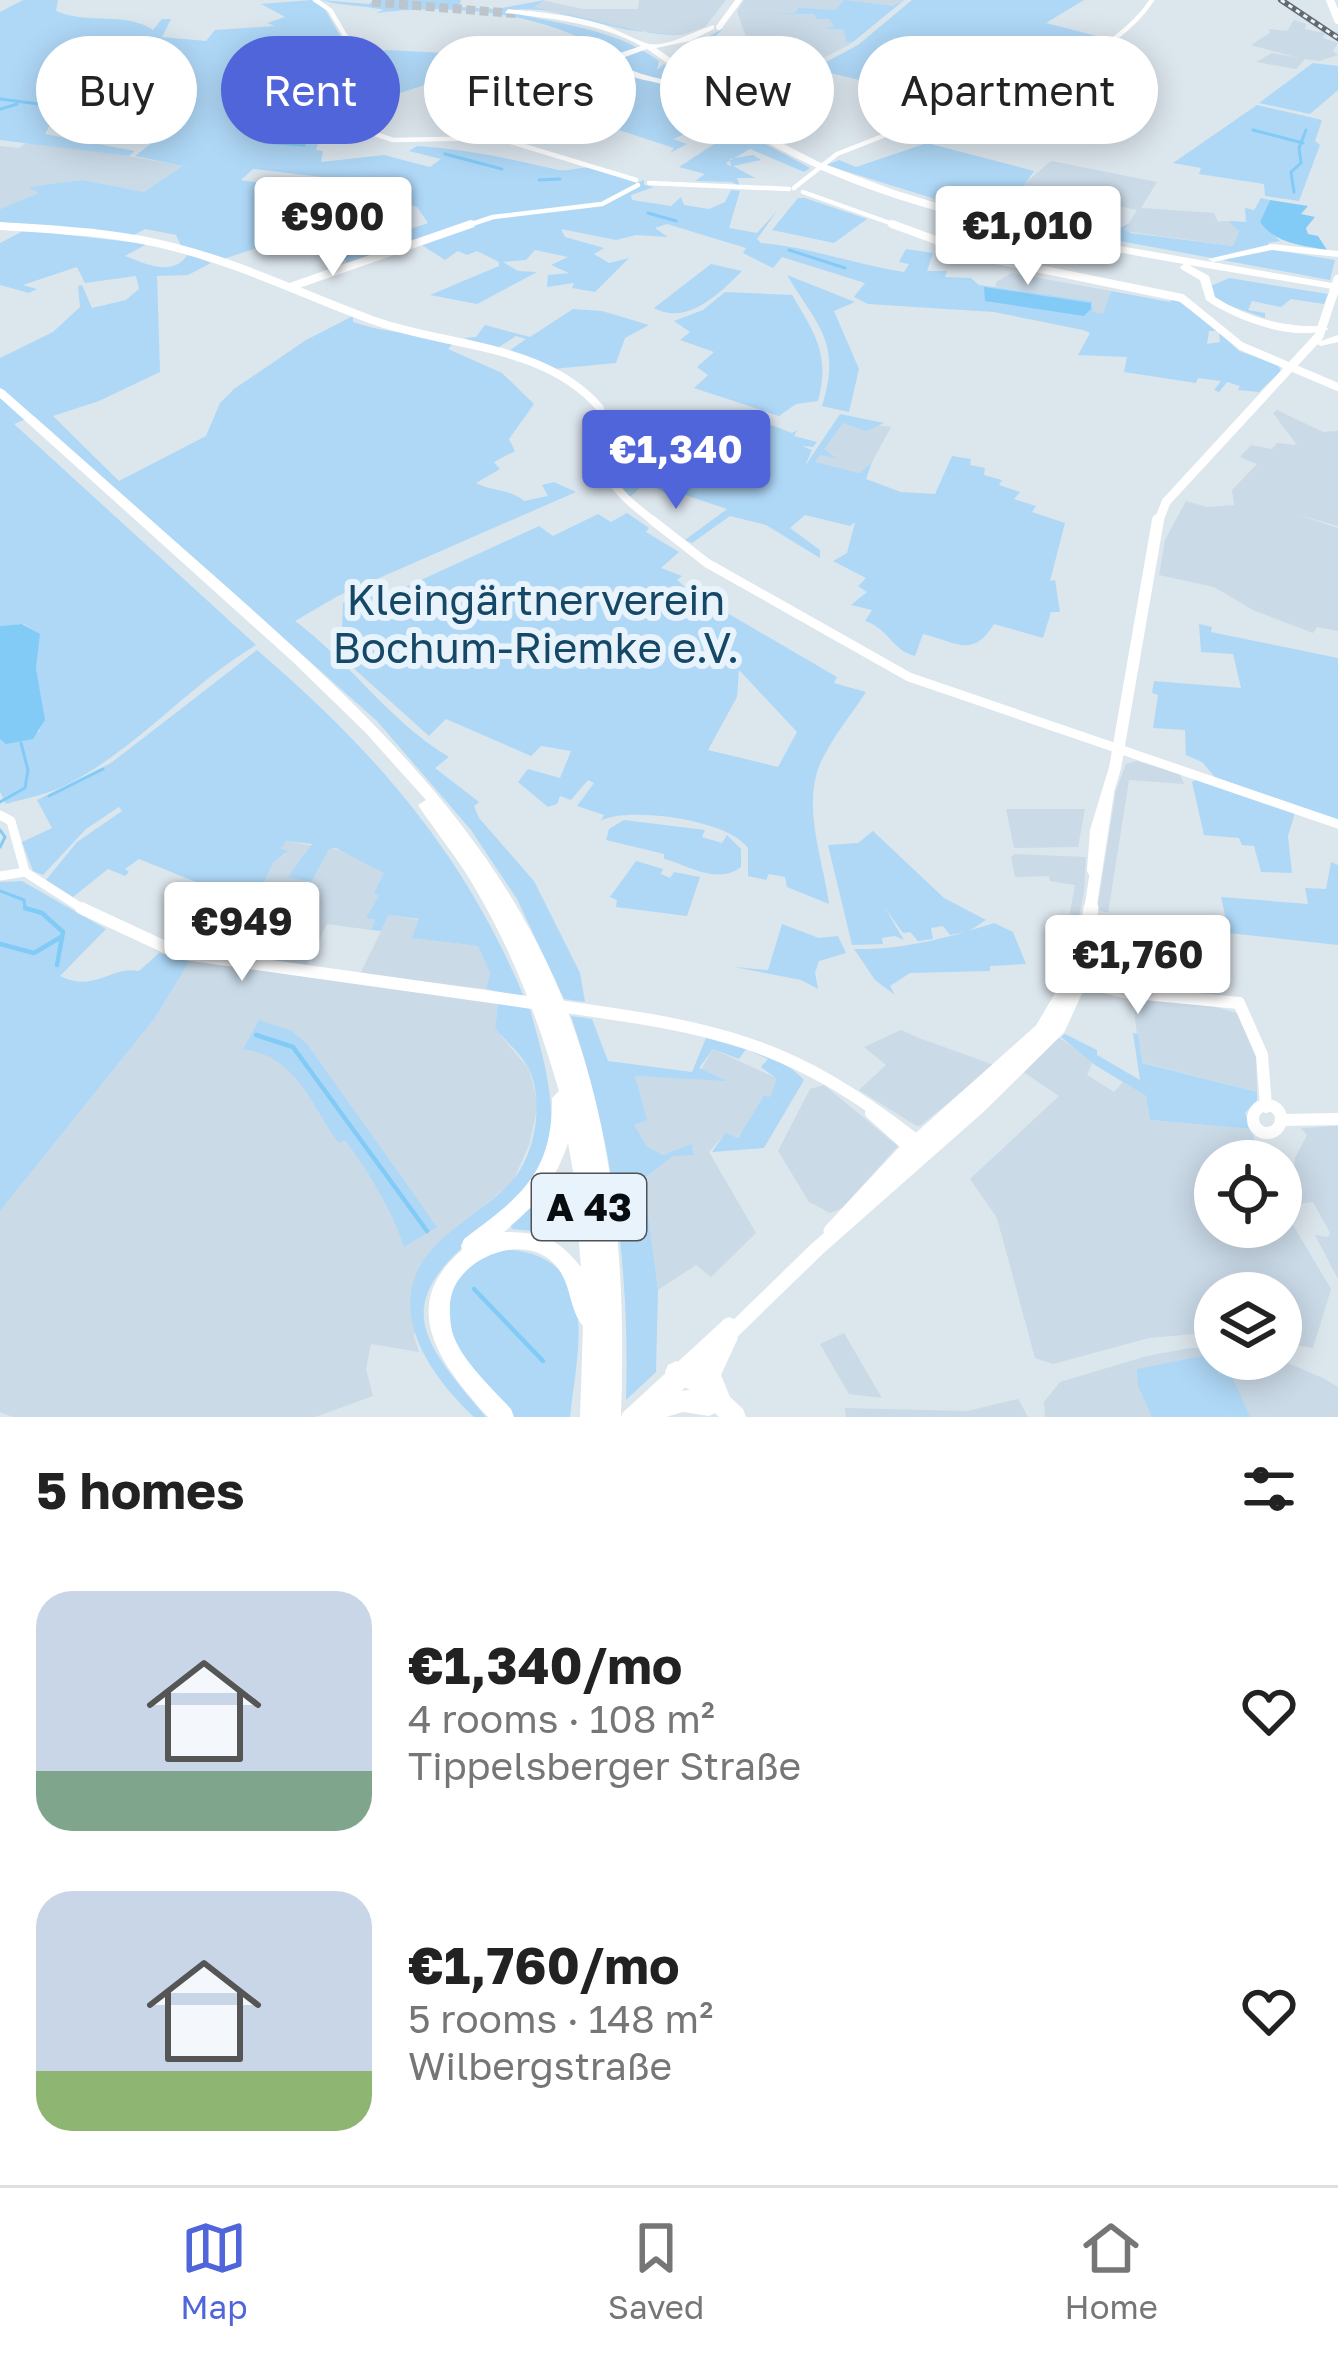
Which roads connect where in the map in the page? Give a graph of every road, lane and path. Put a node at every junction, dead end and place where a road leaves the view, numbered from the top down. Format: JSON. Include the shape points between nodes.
{"nodes":[{"id":1,"x":315,"y":0,"type":"edge"},
{"id":2,"x":359,"y":0,"type":"edge"},
{"id":3,"x":729,"y":0,"type":"edge"},
{"id":4,"x":739,"y":0,"type":"edge"},
{"id":5,"x":1152,"y":0,"type":"edge"},
{"id":6,"x":1332,"y":0,"type":"edge"},
{"id":7,"x":372,"y":1,"type":"edge"},
{"id":8,"x":508,"y":11,"type":"tunnel mouth"},
{"id":9,"x":520,"y":14,"type":"tunnel mouth"},
{"id":10,"x":1338,"y":15,"type":"edge"},
{"id":11,"x":598,"y":26,"type":"junction"},
{"id":12,"x":714,"y":26,"type":"junction"},
{"id":13,"x":693,"y":36,"type":"edge"},
{"id":14,"x":701,"y":36,"type":"edge"},
{"id":15,"x":638,"y":51,"type":"junction"},
{"id":16,"x":660,"y":51,"type":"edge"},
{"id":17,"x":660,"y":51,"type":"edge"},
{"id":18,"x":660,"y":53,"type":"edge"},
{"id":19,"x":660,"y":67,"type":"edge"},
{"id":20,"x":660,"y":79,"type":"edge"},
{"id":21,"x":776,"y":144,"type":"edge"},
{"id":22,"x":637,"y":182,"type":"junction"},
{"id":23,"x":797,"y":190,"type":"junction"},
{"id":24,"x":0,"y":226,"type":"edge"},
{"id":25,"x":1105,"y":246,"type":"junction"},
{"id":26,"x":1266,"y":248,"type":"junction"},
{"id":27,"x":1338,"y":257,"type":"edge"},
{"id":28,"x":1198,"y":259,"type":"junction"},
{"id":29,"x":1182,"y":266,"type":"junction"},
{"id":30,"x":1286,"y":274,"type":"junction"},
{"id":31,"x":1256,"y":279,"type":"junction"},
{"id":32,"x":1208,"y":286,"type":"junction"},
{"id":33,"x":290,"y":287,"type":"junction"},
{"id":34,"x":1334,"y":288,"type":"edge"},
{"id":35,"x":1328,"y":336,"type":"edge"},
{"id":36,"x":1293,"y":368,"type":"junction"},
{"id":37,"x":1338,"y":387,"type":"edge"},
{"id":38,"x":0,"y":392,"type":"edge"},
{"id":39,"x":0,"y":402,"type":"edge"},
{"id":40,"x":24,"y":419,"type":"junction"},
{"id":41,"x":1118,"y":752,"type":"junction"},
{"id":42,"x":2,"y":816,"type":"edge"},
{"id":43,"x":1338,"y":824,"type":"edge"},
{"id":44,"x":25,"y":872,"type":"junction"},
{"id":45,"x":0,"y":876,"type":"edge"},
{"id":46,"x":1076,"y":976,"type":"junction"},
{"id":47,"x":550,"y":1006,"type":"junction"},
{"id":48,"x":559,"y":1054,"type":"junction"},
{"id":49,"x":1265,"y":1107,"type":"junction"},
{"id":50,"x":1338,"y":1119,"type":"edge"},
{"id":51,"x":1282,"y":1120,"type":"junction"},
{"id":52,"x":919,"y":1149,"type":"junction"},
{"id":53,"x":754,"y":1308,"type":"junction"},
{"id":54,"x":727,"y":1338,"type":"junction"},
{"id":55,"x":682,"y":1376,"type":"junction"},
{"id":56,"x":594,"y":1390,"type":"junction"},
{"id":57,"x":723,"y":1411,"type":"edge"},
{"id":58,"x":611,"y":1416,"type":"edge"},
{"id":59,"x":493,"y":1417,"type":"edge"},
{"id":60,"x":503,"y":1417,"type":"edge"},
{"id":61,"x":644,"y":1417,"type":"edge"}],
"edges":[{"from":1,"to":22,"type":"street","via":[[356,54],[319,105],[321,116],[393,140],[498,138]]},
{"from":2,"to":7,"type":"highway"},
{"from":3,"to":12,"type":"main road"},
{"from":4,"to":12,"type":"main road"},
{"from":5,"to":23,"type":"street","via":[[1130,27],[1053,74],[837,154]]},
{"from":6,"to":10,"type":"main road"},
{"from":8,"to":11,"type":"highway"},
{"from":9,"to":16,"type":"highway"},
{"from":11,"to":12,"type":"highway","via":[[656,38]]},
{"from":11,"to":18,"type":"highway"},
{"from":12,"to":13,"type":"highway"},
{"from":12,"to":14,"type":"highway"},
{"from":15,"to":17,"type":"highway"},
{"from":15,"to":19,"type":"highway","via":[[617,65]]},
{"from":15,"to":20,"type":"highway","via":[[615,58],[614,66]]},
{"from":21,"to":25,"type":"highway","via":[[939,209]]},
{"from":22,"to":23,"type":"street"},
{"from":22,"to":33,"type":"street","via":[[602,204],[493,217]]},
{"from":23,"to":36,"type":"street","via":[[991,259],[1182,298],[1233,341]]},
{"from":24,"to":33,"type":"street","via":[[165,244]]},
{"from":25,"to":28,"type":"highway"},
{"from":25,"to":29,"type":"highway"},
{"from":25,"to":34,"type":"highway"},
{"from":26,"to":27,"type":"highway"},
{"from":26,"to":28,"type":"highway"},
{"from":26,"to":30,"type":"highway","via":[[1254,262]]},
{"from":28,"to":30,"type":"highway"},
{"from":29,"to":31,"type":"highway"},
{"from":29,"to":32,"type":"highway"},
{"from":30,"to":34,"type":"highway"},
{"from":31,"to":32,"type":"highway","via":[[1221,278]]},
{"from":31,"to":34,"type":"highway"},
{"from":32,"to":35,"type":"highway","via":[[1223,306]]},
{"from":33,"to":41,"type":"street","via":[[374,321],[469,341],[579,387],[599,408],[603,462],[618,494],[704,561],[909,676]]},
{"from":34,"to":35,"type":"main road"},
{"from":34,"to":35,"type":"main road"},
{"from":35,"to":36,"type":"main road"},
{"from":36,"to":37,"type":"street"},
{"from":36,"to":41,"type":"main road","via":[[1174,498],[1150,577]]},
{"from":38,"to":40,"type":"highway","number":"A 43"},
{"from":39,"to":40,"type":"highway","number":"A 43"},
{"from":40,"to":47,"type":"highway","number":"A 43","via":[[389,763],[478,876]]},
{"from":41,"to":43,"type":"street"},
{"from":41,"to":46,"type":"main road","via":[[1092,852]]},
{"from":42,"to":44,"type":"street","via":[[11,821]]},
{"from":44,"to":45,"type":"street"},
{"from":44,"to":52,"type":"street","via":[[97,918],[178,953],[701,1028],[774,1051]]},
{"from":46,"to":49,"type":"street","via":[[1124,992],[1239,1003],[1262,1055]]},
{"from":46,"to":52,"type":"main road","via":[[1051,1036]]},
{"from":47,"to":48,"type":"highway","number":"A 43"},
{"from":47,"to":58,"type":"highway","number":"A 43","via":[[593,1136],[611,1255]]},
{"from":48,"to":56,"type":"highway","number":"A 43","via":[[590,1208]]},
{"from":48,"to":59,"type":"highway","via":[[563,1133],[550,1172],[523,1206],[452,1262],[433,1300],[441,1349]]},
{"from":49,"to":51,"type":"street"},
{"from":49,"to":51,"type":"street","via":[[1252,1111],[1257,1127],[1274,1132]]},
{"from":50,"to":51,"type":"street"},
{"from":52,"to":53,"type":"main road"},
{"from":53,"to":54,"type":"main road"},
{"from":53,"to":55,"type":"main road"},
{"from":54,"to":55,"type":"main road"},
{"from":54,"to":57,"type":"highway","via":[[710,1375]]},
{"from":55,"to":57,"type":"highway"},
{"from":55,"to":58,"type":"main road"},
{"from":55,"to":61,"type":"main road"},
{"from":56,"to":58,"type":"highway","number":"A 43"},
{"from":56,"to":60,"type":"highway","via":[[586,1382],[586,1302],[573,1266],[537,1243],[489,1245],[450,1275],[438,1315],[455,1359]]},
{"from":57,"to":61,"type":"highway","via":[[689,1399]]}]}
